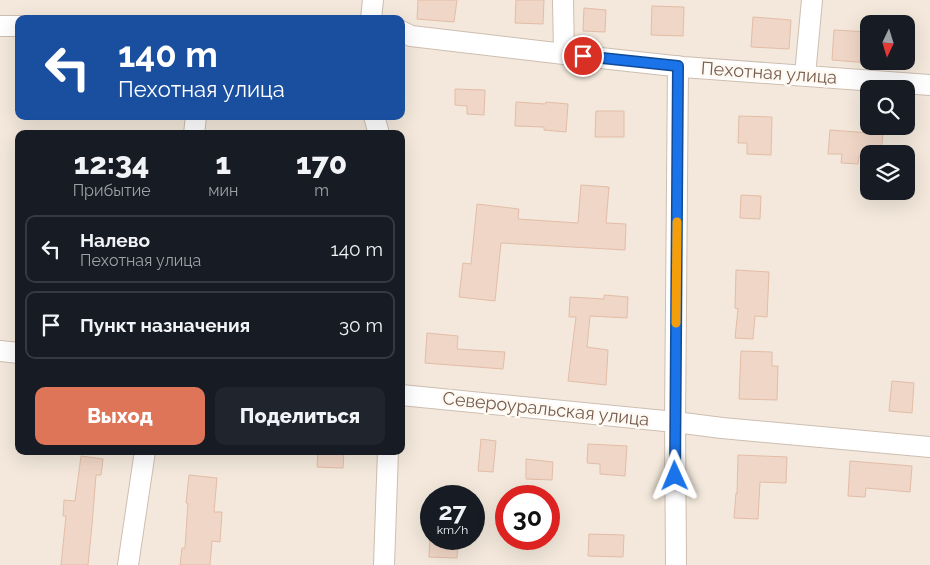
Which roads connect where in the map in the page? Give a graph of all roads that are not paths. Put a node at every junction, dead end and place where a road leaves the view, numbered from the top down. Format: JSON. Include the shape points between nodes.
{"nodes":[{"id":1,"x":563,"y":0,"type":"edge"},
{"id":2,"x":812,"y":0,"type":"edge"},
{"id":3,"x":0,"y":26,"type":"edge"},
{"id":4,"x":15,"y":26,"type":"edge"},
{"id":5,"x":405,"y":33,"type":"edge"},
{"id":6,"x":564,"y":54,"type":"junction"},
{"id":7,"x":678,"y":66,"type":"junction"},
{"id":8,"x":805,"y":75,"type":"junction"},
{"id":9,"x":930,"y":85,"type":"edge"},
{"id":10,"x":0,"y":352,"type":"edge"},
{"id":11,"x":15,"y":353,"type":"edge"},
{"id":12,"x":405,"y":395,"type":"edge"},
{"id":13,"x":675,"y":422,"type":"junction"},
{"id":14,"x":930,"y":447,"type":"edge"},
{"id":15,"x":144,"y":455,"type":"edge"},
{"id":16,"x":388,"y":455,"type":"edge"},
{"id":17,"x":128,"y":565,"type":"edge"},
{"id":18,"x":384,"y":565,"type":"edge"},
{"id":19,"x":676,"y":565,"type":"edge"}],
"edges":[{"from":1,"to":6,"type":"street"},
{"from":2,"to":8,"type":"street"},
{"from":3,"to":4,"type":"street"},
{"from":5,"to":6,"type":"street","name":"Пехотная улица"},
{"from":6,"to":7,"type":"street","name":"Пехотная улица"},
{"from":7,"to":8,"type":"street","name":"Пехотная улица"},
{"from":7,"to":13,"type":"street"},
{"from":8,"to":9,"type":"street","name":"Пехотная улица"},
{"from":10,"to":11,"type":"street"},
{"from":12,"to":13,"type":"street","name":"Североуральская улица"},
{"from":13,"to":14,"type":"street","name":"Североуральская улица"},
{"from":13,"to":19,"type":"street"},
{"from":15,"to":17,"type":"street"},
{"from":16,"to":18,"type":"street"}]}
